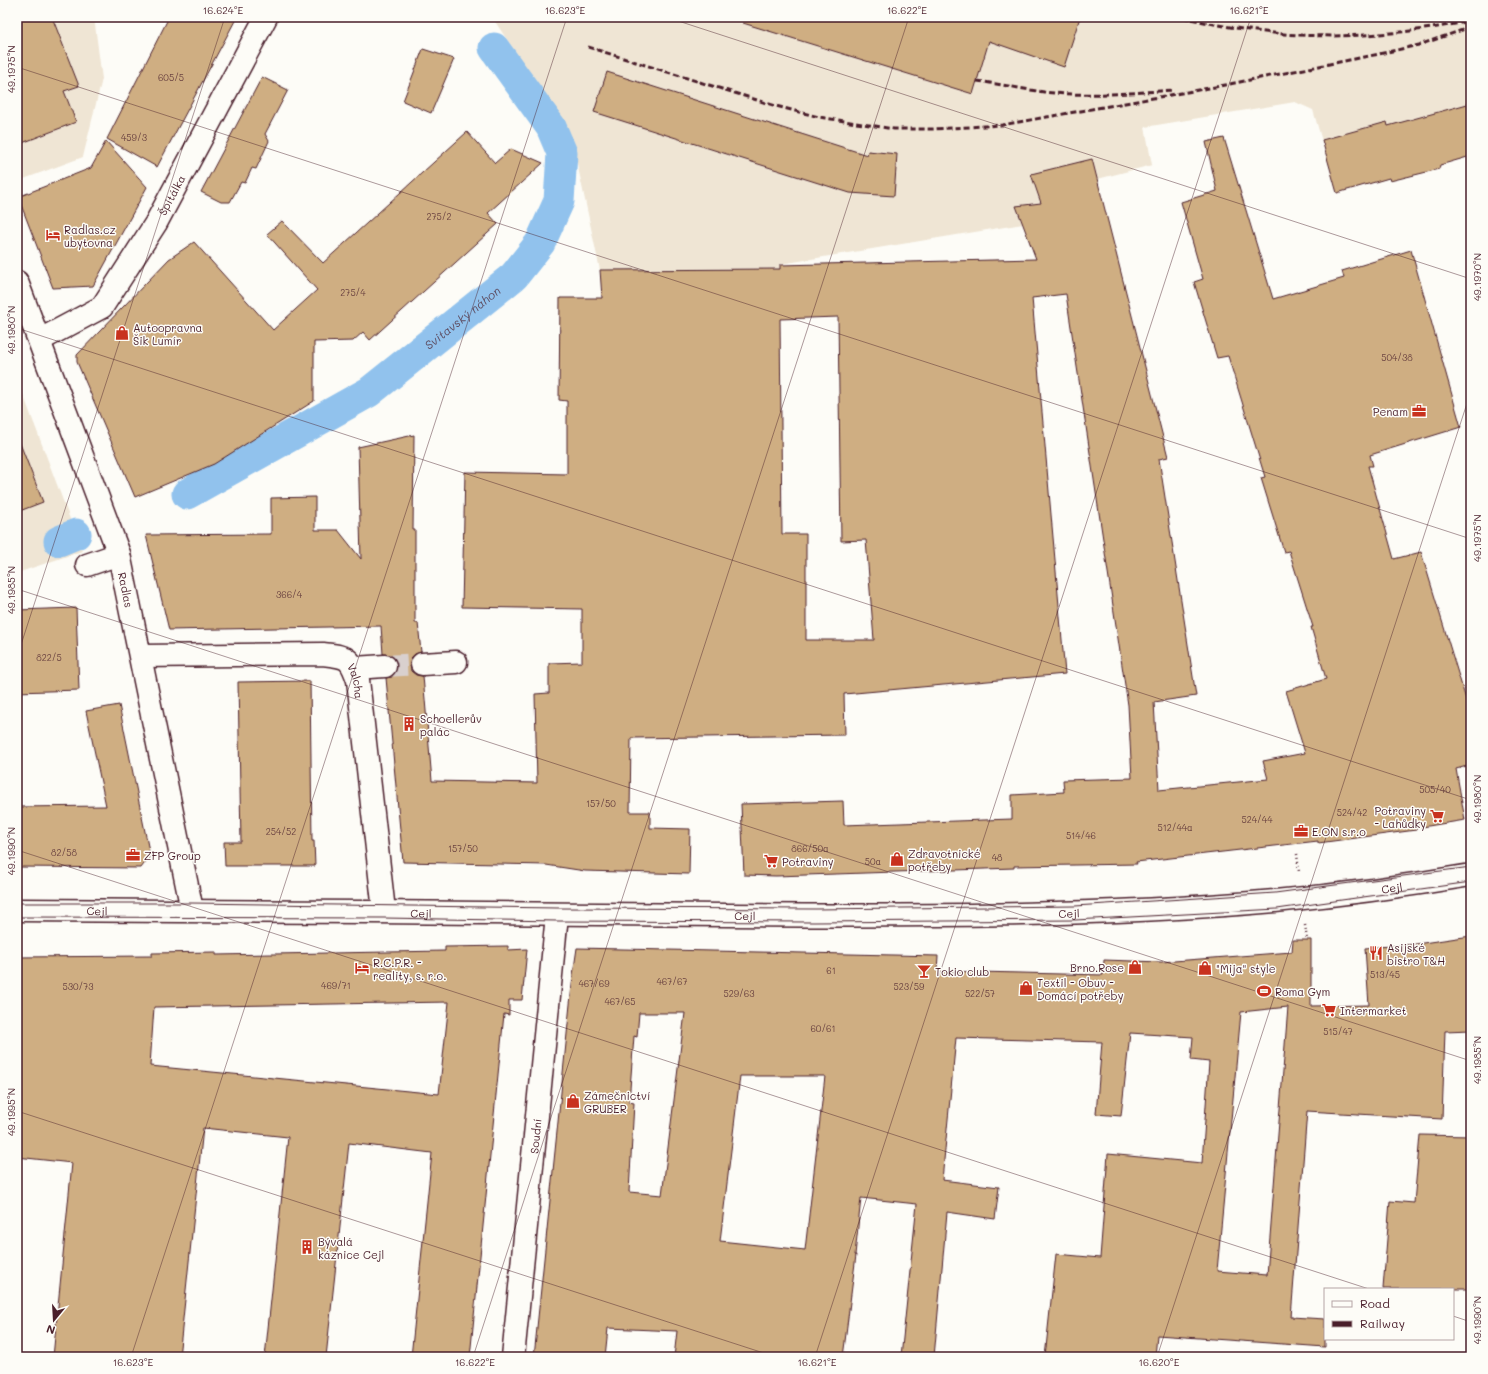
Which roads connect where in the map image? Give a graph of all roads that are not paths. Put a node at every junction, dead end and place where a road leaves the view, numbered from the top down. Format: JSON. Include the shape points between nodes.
{"nodes":[{"id":1,"x":266,"y":17,"type":"edge"},
{"id":2,"x":17,"y":282,"type":"edge"},
{"id":3,"x":40,"y":340,"type":"junction"},
{"id":4,"x":118,"y":554,"type":"junction"},
{"id":5,"x":87,"y":565,"type":"dead end"},
{"id":6,"x":141,"y":656,"type":"junction"},
{"id":7,"x":348,"y":662,"type":"junction"},
{"id":8,"x":456,"y":662,"type":"dead end"},
{"id":9,"x":422,"y":664,"type":"tunnel mouth"},
{"id":10,"x":384,"y":666,"type":"tunnel mouth"},
{"id":11,"x":1471,"y":875,"type":"edge"},
{"id":12,"x":17,"y":910,"type":"edge"},
{"id":13,"x":192,"y":910,"type":"junction"},
{"id":14,"x":384,"y":911,"type":"junction"},
{"id":15,"x":557,"y":915,"type":"junction"},
{"id":16,"x":513,"y":1357,"type":"edge"}],
"edges":[{"from":1,"to":3,"type":"street","name":"Špitálka","via":[[156,223],[102,307]]},
{"from":2,"to":3,"type":"street","name":"Radlas"},
{"from":3,"to":4,"type":"street","name":"Radlas"},
{"from":4,"to":5,"type":"street"},
{"from":4,"to":6,"type":"street","name":"Radlas"},
{"from":6,"to":7,"type":"street","name":"Valcha","via":[[323,654]]},
{"from":6,"to":13,"type":"street","name":"Radlas"},
{"from":7,"to":10,"type":"street"},
{"from":7,"to":14,"type":"street","name":"Valcha","via":[[358,680]]},
{"from":8,"to":9,"type":"street"},
{"from":11,"to":15,"type":"street","name":"Cejl","via":[[1276,901],[1076,913]]},
{"from":12,"to":13,"type":"street","name":"Cejl"},
{"from":13,"to":14,"type":"street","name":"Cejl"},
{"from":14,"to":15,"type":"street","name":"Cejl"},
{"from":15,"to":16,"type":"street","name":"Soudní"}]}
